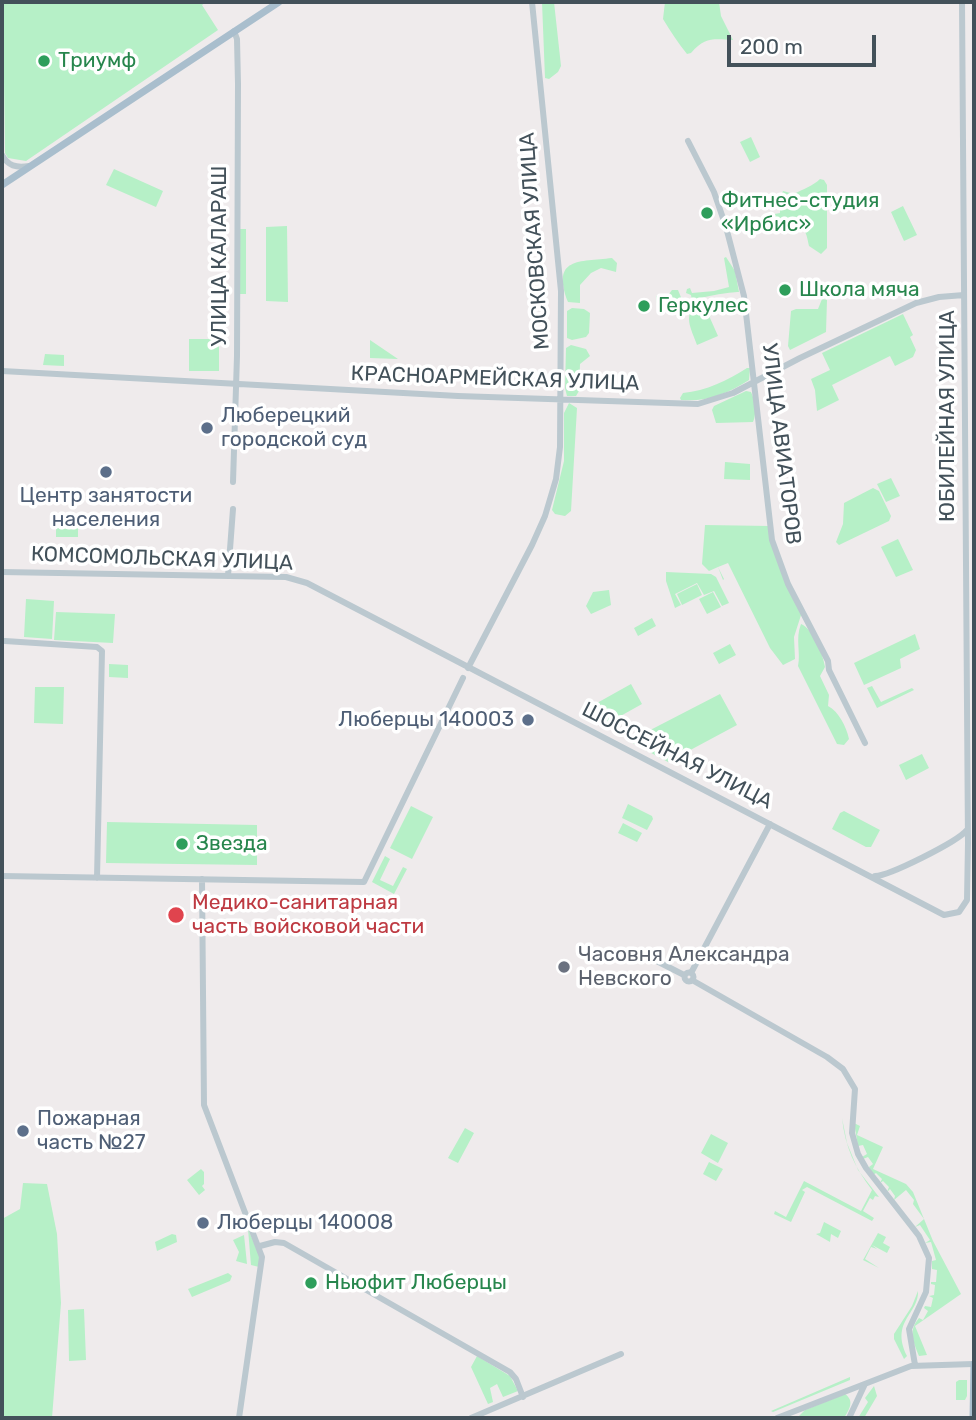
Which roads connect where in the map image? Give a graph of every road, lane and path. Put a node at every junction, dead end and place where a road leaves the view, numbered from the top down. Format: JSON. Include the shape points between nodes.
{"nodes":[{"id":1,"x":279,"y":2,"type":"edge"},
{"id":2,"x":532,"y":2,"type":"edge"},
{"id":3,"x":962,"y":2,"type":"edge"},
{"id":4,"x":234,"y":32,"type":"junction"},
{"id":5,"x":688,"y":141,"type":"dead end"},
{"id":6,"x":2,"y":155,"type":"edge"},
{"id":7,"x":29,"y":166,"type":"junction"},
{"id":8,"x":2,"y":185,"type":"edge"},
{"id":9,"x":964,"y":295,"type":"junction"},
{"id":10,"x":2,"y":371,"type":"edge"},
{"id":11,"x":754,"y":382,"type":"junction"},
{"id":12,"x":236,"y":385,"type":"junction"},
{"id":13,"x":560,"y":400,"type":"junction"},
{"id":14,"x":233,"y":482,"type":"dead end"},
{"id":15,"x":233,"y":509,"type":"dead end"},
{"id":16,"x":2,"y":572,"type":"edge"},
{"id":17,"x":228,"y":576,"type":"junction"},
{"id":18,"x":5,"y":642,"type":"dead end"},
{"id":19,"x":468,"y":668,"type":"junction"},
{"id":20,"x":463,"y":678,"type":"dead end"},
{"id":21,"x":865,"y":743,"type":"dead end"},
{"id":22,"x":770,"y":824,"type":"junction"},
{"id":23,"x":967,"y":830,"type":"junction"},
{"id":24,"x":958,"y":839,"type":"junction"},
{"id":25,"x":968,"y":843,"type":"junction"},
{"id":26,"x":897,"y":870,"type":"junction"},
{"id":27,"x":2,"y":876,"type":"edge"},
{"id":28,"x":869,"y":876,"type":"junction"},
{"id":29,"x":97,"y":878,"type":"junction"},
{"id":30,"x":202,"y":879,"type":"junction"},
{"id":31,"x":898,"y":891,"type":"junction"},
{"id":32,"x":639,"y":952,"type":"dead end"},
{"id":33,"x":689,"y":976,"type":"junction"},
{"id":34,"x":260,"y":1246,"type":"junction"},
{"id":35,"x":621,"y":1354,"type":"dead end"},
{"id":36,"x":973,"y":1364,"type":"edge"},
{"id":37,"x":915,"y":1365,"type":"junction"},
{"id":38,"x":864,"y":1384,"type":"junction"},
{"id":39,"x":523,"y":1397,"type":"junction"},
{"id":40,"x":239,"y":1418,"type":"edge"},
{"id":41,"x":471,"y":1418,"type":"edge"},
{"id":42,"x":780,"y":1418,"type":"edge"},
{"id":43,"x":849,"y":1418,"type":"edge"},
{"id":44,"x":973,"y":1418,"type":"edge"}],
"edges":[{"from":1,"to":4,"type":"main road"},
{"from":2,"to":13,"type":"street","name":"МОСКОВСКАЯ УЛИЦА","via":[[561,291]]},
{"from":3,"to":9,"type":"street","name":"ЮБИЛЕЙНАЯ УЛИЦА"},
{"from":4,"to":7,"type":"main road"},
{"from":4,"to":12,"type":"street","name":"УЛИЦА КАЛАРАШ"},
{"from":5,"to":11,"type":"street","name":"УЛИЦА АВИАТОРОВ","via":[[713,192],[733,250]]},
{"from":6,"to":7,"type":"street","via":[[7,163]]},
{"from":7,"to":8,"type":"main road"},
{"from":9,"to":11,"type":"street","name":"КРАСНОАРМЕЙСКАЯ УЛИЦА","via":[[916,303]]},
{"from":9,"to":23,"type":"street","name":"ЮБИЛЕЙНАЯ УЛИЦА"},
{"from":10,"to":12,"type":"street","name":"КРАСНОАРМЕЙСКАЯ УЛИЦА"},
{"from":11,"to":13,"type":"street","name":"КРАСНОАРМЕЙСКАЯ УЛИЦА","via":[[698,404]]},
{"from":11,"to":21,"type":"street","name":"УЛИЦА АВИАТОРОВ","via":[[772,540],[788,584]]},
{"from":12,"to":13,"type":"street","name":"КРАСНОАРМЕЙСКАЯ УЛИЦА"},
{"from":12,"to":14,"type":"street","name":"УЛИЦА КАЛАРАШ"},
{"from":13,"to":19,"type":"street","name":"МОСКОВСКАЯ УЛИЦА","via":[[556,479],[545,516]]},
{"from":15,"to":17,"type":"street"},
{"from":16,"to":17,"type":"street","name":"КОМСОМОЛЬСКАЯ УЛИЦА"},
{"from":17,"to":19,"type":"street","name":"КОМСОМОЛЬСКАЯ УЛИЦА","via":[[286,577],[307,583]]},
{"from":18,"to":29,"type":"street","via":[[97,647],[102,652]]},
{"from":19,"to":22,"type":"street","name":"ШОССЕЙНАЯ УЛИЦА"},
{"from":20,"to":30,"type":"street","via":[[364,882]]},
{"from":22,"to":28,"type":"street","name":"ШОССЕЙНАЯ УЛИЦА"},
{"from":22,"to":33,"type":"street"},
{"from":23,"to":24,"type":"street"},
{"from":23,"to":25,"type":"street","name":"ЮБИЛЕЙНАЯ УЛИЦА"},
{"from":24,"to":25,"type":"street"},
{"from":24,"to":26,"type":"street"},
{"from":25,"to":31,"type":"street","name":"ЮБИЛЕЙНАЯ УЛИЦА","via":[[967,900],[959,912],[944,915]]},
{"from":26,"to":28,"type":"street"},
{"from":26,"to":31,"type":"street","via":[[894,884]]},
{"from":27,"to":29,"type":"street"},
{"from":28,"to":31,"type":"street","name":"ШОССЕЙНАЯ УЛИЦА"},
{"from":29,"to":30,"type":"street"},
{"from":30,"to":34,"type":"street","via":[[204,1105]]},
{"from":32,"to":33,"type":"street"},
{"from":33,"to":37,"type":"street","via":[[827,1057],[852,1083],[852,1133],[858,1154],[919,1236],[929,1258],[924,1300],[909,1329]]},
{"from":34,"to":39,"type":"street","via":[[284,1243],[460,1342],[510,1372]]},
{"from":34,"to":40,"type":"street","via":[[262,1269]]},
{"from":35,"to":39,"type":"street"},
{"from":36,"to":37,"type":"street"},
{"from":36,"to":44,"type":"main road"},
{"from":37,"to":38,"type":"street"},
{"from":38,"to":42,"type":"street"},
{"from":38,"to":43,"type":"street"},
{"from":39,"to":41,"type":"street"}]}
